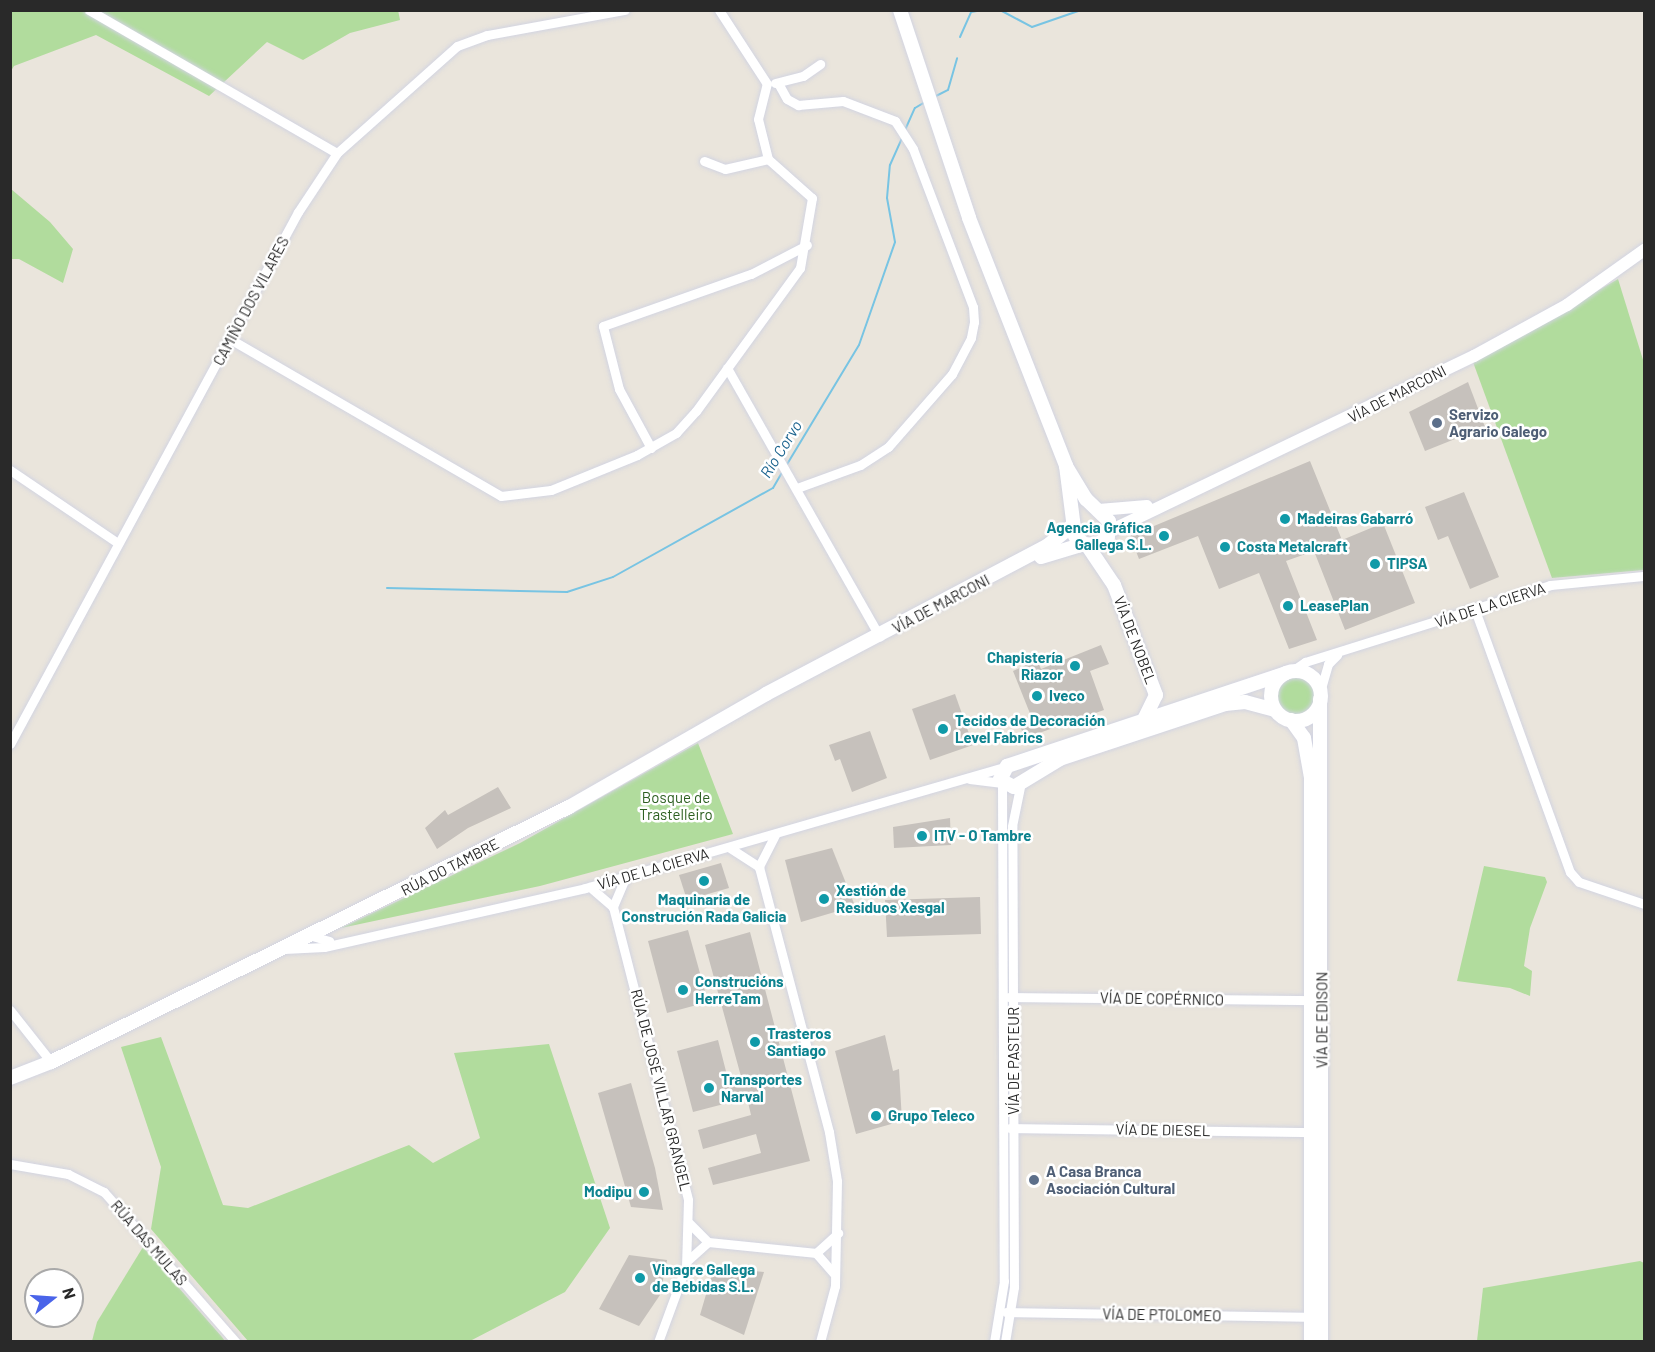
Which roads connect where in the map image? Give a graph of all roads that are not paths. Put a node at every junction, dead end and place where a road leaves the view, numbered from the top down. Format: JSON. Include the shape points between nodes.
{"nodes":[{"id":1,"x":89,"y":10,"type":"edge"},
{"id":2,"x":625,"y":10,"type":"edge"},
{"id":3,"x":719,"y":10,"type":"edge"},
{"id":4,"x":900,"y":10,"type":"edge"},
{"id":5,"x":820,"y":64,"type":"dead end"},
{"id":6,"x":778,"y":83,"type":"junction"},
{"id":7,"x":767,"y":84,"type":"junction"},
{"id":8,"x":337,"y":153,"type":"junction"},
{"id":9,"x":768,"y":159,"type":"junction"},
{"id":10,"x":704,"y":161,"type":"dead end"},
{"id":11,"x":807,"y":245,"type":"junction"},
{"id":12,"x":1644,"y":250,"type":"edge"},
{"id":13,"x":230,"y":339,"type":"junction"},
{"id":14,"x":727,"y":368,"type":"junction"},
{"id":15,"x":651,"y":448,"type":"junction"},
{"id":16,"x":1066,"y":466,"type":"junction"},
{"id":17,"x":10,"y":470,"type":"edge"},
{"id":18,"x":797,"y":488,"type":"junction"},
{"id":19,"x":1157,"y":504,"type":"junction"},
{"id":20,"x":1098,"y":509,"type":"junction"},
{"id":21,"x":1074,"y":522,"type":"junction"},
{"id":22,"x":1109,"y":534,"type":"junction"},
{"id":23,"x":118,"y":543,"type":"junction"},
{"id":24,"x":1086,"y":545,"type":"junction"},
{"id":25,"x":1002,"y":571,"type":"junction"},
{"id":26,"x":1644,"y":576,"type":"edge"},
{"id":27,"x":1114,"y":585,"type":"junction"},
{"id":28,"x":1475,"y":610,"type":"junction"},
{"id":29,"x":880,"y":637,"type":"junction"},
{"id":30,"x":1339,"y":653,"type":"junction"},
{"id":31,"x":1289,"y":672,"type":"junction"},
{"id":32,"x":1156,"y":695,"type":"junction"},
{"id":33,"x":1320,"y":695,"type":"junction"},
{"id":34,"x":1179,"y":708,"type":"junction"},
{"id":35,"x":1275,"y":710,"type":"junction"},
{"id":36,"x":1144,"y":720,"type":"junction"},
{"id":37,"x":1291,"y":720,"type":"junction"},
{"id":38,"x":10,"y":744,"type":"edge"},
{"id":39,"x":1007,"y":766,"type":"junction"},
{"id":40,"x":964,"y":779,"type":"junction"},
{"id":41,"x":1022,"y":780,"type":"junction"},
{"id":42,"x":1002,"y":783,"type":"junction"},
{"id":43,"x":775,"y":835,"type":"junction"},
{"id":44,"x":753,"y":842,"type":"junction"},
{"id":45,"x":730,"y":848,"type":"junction"},
{"id":46,"x":758,"y":863,"type":"junction"},
{"id":47,"x":626,"y":876,"type":"junction"},
{"id":48,"x":606,"y":882,"type":"junction"},
{"id":49,"x":590,"y":887,"type":"junction"},
{"id":50,"x":612,"y":903,"type":"junction"},
{"id":51,"x":1644,"y":904,"type":"edge"},
{"id":52,"x":320,"y":940,"type":"junction"},
{"id":53,"x":1003,"y":997,"type":"junction"},
{"id":54,"x":1013,"y":997,"type":"junction"},
{"id":55,"x":1317,"y":1000,"type":"junction"},
{"id":56,"x":10,"y":1010,"type":"edge"},
{"id":57,"x":51,"y":1062,"type":"junction"},
{"id":58,"x":10,"y":1078,"type":"edge"},
{"id":59,"x":1003,"y":1128,"type":"junction"},
{"id":60,"x":1014,"y":1128,"type":"junction"},
{"id":61,"x":1317,"y":1132,"type":"junction"},
{"id":62,"x":10,"y":1164,"type":"edge"},
{"id":63,"x":689,"y":1223,"type":"junction"},
{"id":64,"x":838,"y":1232,"type":"junction"},
{"id":65,"x":689,"y":1240,"type":"junction"},
{"id":66,"x":705,"y":1241,"type":"junction"},
{"id":67,"x":820,"y":1253,"type":"junction"},
{"id":68,"x":838,"y":1254,"type":"junction"},
{"id":69,"x":687,"y":1260,"type":"junction"},
{"id":70,"x":835,"y":1275,"type":"junction"},
{"id":71,"x":1001,"y":1311,"type":"junction"},
{"id":72,"x":1012,"y":1313,"type":"junction"},
{"id":73,"x":1319,"y":1317,"type":"junction"},
{"id":74,"x":236,"y":1341,"type":"edge"},
{"id":75,"x":658,"y":1341,"type":"edge"},
{"id":76,"x":820,"y":1341,"type":"edge"},
{"id":77,"x":994,"y":1341,"type":"edge"},
{"id":78,"x":1005,"y":1341,"type":"edge"},
{"id":79,"x":1311,"y":1341,"type":"edge"},
{"id":80,"x":1321,"y":1341,"type":"edge"}],
"edges":[{"from":1,"to":8,"type":"street"},
{"from":2,"to":8,"type":"street","name":"CAMIÑO DOS VILARES","via":[[487,35],[457,46]]},
{"from":3,"to":7,"type":"street"},
{"from":4,"to":16,"type":"main road","via":[[934,119]]},
{"from":5,"to":6,"type":"street","via":[[803,76]]},
{"from":6,"to":7,"type":"street"},
{"from":6,"to":18,"type":"street","via":[[787,99],[798,105],[843,101],[895,121],[973,307],[971,338],[952,374],[888,447],[860,465]]},
{"from":7,"to":9,"type":"street","via":[[758,119]]},
{"from":8,"to":13,"type":"street","name":"CAMIÑO DOS VILARES","via":[[298,212]]},
{"from":9,"to":10,"type":"street","via":[[725,169]]},
{"from":9,"to":11,"type":"street","via":[[810,192],[813,204]]},
{"from":11,"to":14,"type":"street","via":[[788,287]]},
{"from":11,"to":15,"type":"street","via":[[751,274],[603,326],[619,389]]},
{"from":12,"to":19,"type":"street","name":"VÍA DE MARCONI","via":[[1567,305],[1455,365],[1323,432]]},
{"from":13,"to":15,"type":"street","via":[[501,496],[551,490]]},
{"from":13,"to":23,"type":"street","name":"CAMIÑO DOS VILARES"},
{"from":14,"to":15,"type":"street","via":[[676,433]]},
{"from":14,"to":18,"type":"street"},
{"from":16,"to":20,"type":"main road"},
{"from":16,"to":21,"type":"main road"},
{"from":17,"to":23,"type":"street"},
{"from":18,"to":29,"type":"street"},
{"from":19,"to":20,"type":"street","name":"VÍA DE MARCONI"},
{"from":19,"to":22,"type":"street","name":"VÍA DE MARCONI"},
{"from":20,"to":21,"type":"main road","via":[[1081,511]]},
{"from":20,"to":22,"type":"main road","via":[[1107,516]]},
{"from":21,"to":24,"type":"main road","via":[[1075,536]]},
{"from":21,"to":25,"type":"main road","name":"VÍA DE MARCONI","via":[[1055,541]]},
{"from":22,"to":24,"type":"main road"},
{"from":22,"to":27,"type":"main road","name":"VÍA DE NOBEL"},
{"from":23,"to":38,"type":"street","name":"CAMIÑO DOS VILARES"},
{"from":24,"to":25,"type":"main road","name":"VÍA DE MARCONI"},
{"from":24,"to":27,"type":"main road","name":"VÍA DE NOBEL"},
{"from":25,"to":29,"type":"main road","name":"VÍA DE MARCONI"},
{"from":26,"to":28,"type":"street","name":"VÍA DE LA CIERVA","via":[[1550,585]]},
{"from":27,"to":32,"type":"main road","name":"VÍA DE NOBEL"},
{"from":28,"to":30,"type":"street","name":"VÍA DE LA CIERVA"},
{"from":28,"to":51,"type":"street","via":[[1570,872],[1579,882]]},
{"from":29,"to":52,"type":"main road","name":"RÚA DO TAMBRE","via":[[766,694],[569,807]]},
{"from":30,"to":31,"type":"street","name":"VÍA DE LA CIERVA","via":[[1305,662]]},
{"from":30,"to":33,"type":"street","via":[[1328,664]]},
{"from":31,"to":33,"type":"main road","via":[[1310,676]]},
{"from":31,"to":34,"type":"main road","name":"VÍA DE LA CIERVA"},
{"from":31,"to":35,"type":"main road","via":[[1272,689]]},
{"from":32,"to":34,"type":"main road","name":"VÍA DE NOBEL"},
{"from":32,"to":36,"type":"main road","name":"VÍA DE NOBEL"},
{"from":33,"to":37,"type":"main road","via":[[1313,713]]},
{"from":33,"to":55,"type":"main road","name":"VÍA DE EDISON"},
{"from":34,"to":36,"type":"main road","name":"VÍA DE LA CIERVA"},
{"from":35,"to":37,"type":"main road"},
{"from":35,"to":41,"type":"main road","via":[[1245,702],[1225,704],[1059,759]]},
{"from":36,"to":39,"type":"main road","name":"VÍA DE LA CIERVA"},
{"from":37,"to":55,"type":"main road","name":"VÍA DE EDISON","via":[[1304,738],[1311,776]]},
{"from":39,"to":40,"type":"street","name":"VÍA DE LA CIERVA"},
{"from":39,"to":41,"type":"main road","via":[[1020,770]]},
{"from":39,"to":42,"type":"main road"},
{"from":40,"to":42,"type":"street","name":"VÍA DE LA CIERVA"},
{"from":40,"to":43,"type":"street","name":"VÍA DE LA CIERVA"},
{"from":41,"to":42,"type":"main road","via":[[1014,787]]},
{"from":41,"to":54,"type":"street","name":"VÍA DE PASTEUR","via":[[1012,826]]},
{"from":42,"to":53,"type":"street","name":"VÍA DE PASTEUR"},
{"from":43,"to":44,"type":"street","name":"VÍA DE LA CIERVA"},
{"from":43,"to":46,"type":"street"},
{"from":44,"to":45,"type":"street","name":"VÍA DE LA CIERVA"},
{"from":44,"to":46,"type":"street"},
{"from":45,"to":46,"type":"street"},
{"from":45,"to":47,"type":"street","name":"VÍA DE LA CIERVA"},
{"from":46,"to":64,"type":"street","via":[[829,1132],[837,1180]]},
{"from":47,"to":48,"type":"street","name":"VÍA DE LA CIERVA"},
{"from":47,"to":50,"type":"street"},
{"from":48,"to":49,"type":"street","name":"VÍA DE LA CIERVA"},
{"from":48,"to":50,"type":"street","name":"RÚA DE JOSÉ VILLAR GRANGEL"},
{"from":49,"to":50,"type":"street"},
{"from":49,"to":52,"type":"street","name":"VÍA DE LA CIERVA"},
{"from":50,"to":63,"type":"street","name":"RÚA DE JOSÉ VILLAR GRANGEL","via":[[686,1181]]},
{"from":52,"to":57,"type":"main road","name":"RÚA DO TAMBRE","via":[[284,949]]},
{"from":53,"to":54,"type":"street","name":"VÍA DE COPÉRNICO"},
{"from":53,"to":59,"type":"street","name":"VÍA DE PASTEUR"},
{"from":54,"to":55,"type":"street","name":"VÍA DE COPÉRNICO"},
{"from":54,"to":60,"type":"street","name":"VÍA DE PASTEUR"},
{"from":55,"to":61,"type":"main road","name":"VÍA DE EDISON"},
{"from":56,"to":57,"type":"street"},
{"from":57,"to":58,"type":"main road","name":"RÚA DO TAMBRE"},
{"from":59,"to":60,"type":"street","name":"VÍA DE DIESEL"},
{"from":59,"to":71,"type":"street","name":"VÍA DE PASTEUR"},
{"from":60,"to":61,"type":"street","name":"VÍA DE DIESEL"},
{"from":60,"to":72,"type":"street","name":"VÍA DE PASTEUR"},
{"from":61,"to":73,"type":"main road","name":"VÍA DE EDISON"},
{"from":62,"to":74,"type":"street","name":"RÚA DAS MULAS","via":[[77,1177],[104,1192]]},
{"from":63,"to":65,"type":"street","name":"RÚA DE JOSÉ VILLAR GRANGEL"},
{"from":63,"to":66,"type":"street"},
{"from":64,"to":67,"type":"street"},
{"from":64,"to":68,"type":"street"},
{"from":65,"to":66,"type":"street"},
{"from":65,"to":69,"type":"street","name":"RÚA DE JOSÉ VILLAR GRANGEL"},
{"from":66,"to":67,"type":"street"},
{"from":66,"to":69,"type":"street"},
{"from":67,"to":68,"type":"street"},
{"from":67,"to":70,"type":"street"},
{"from":68,"to":70,"type":"street"},
{"from":69,"to":75,"type":"street","name":"RÚA DE JOSÉ VILLAR GRANGEL","via":[[678,1297]]},
{"from":70,"to":76,"type":"street"},
{"from":71,"to":72,"type":"street","name":"VÍA DE PTOLOMEO"},
{"from":71,"to":77,"type":"street","name":"VÍA DE PASTEUR"},
{"from":72,"to":73,"type":"street","name":"VÍA DE PTOLOMEO"},
{"from":72,"to":78,"type":"street","name":"VÍA DE PASTEUR"},
{"from":73,"to":79,"type":"main road","name":"VÍA DE EDISON"},
{"from":73,"to":80,"type":"main road","name":"VÍA DE EDISON"}]}
